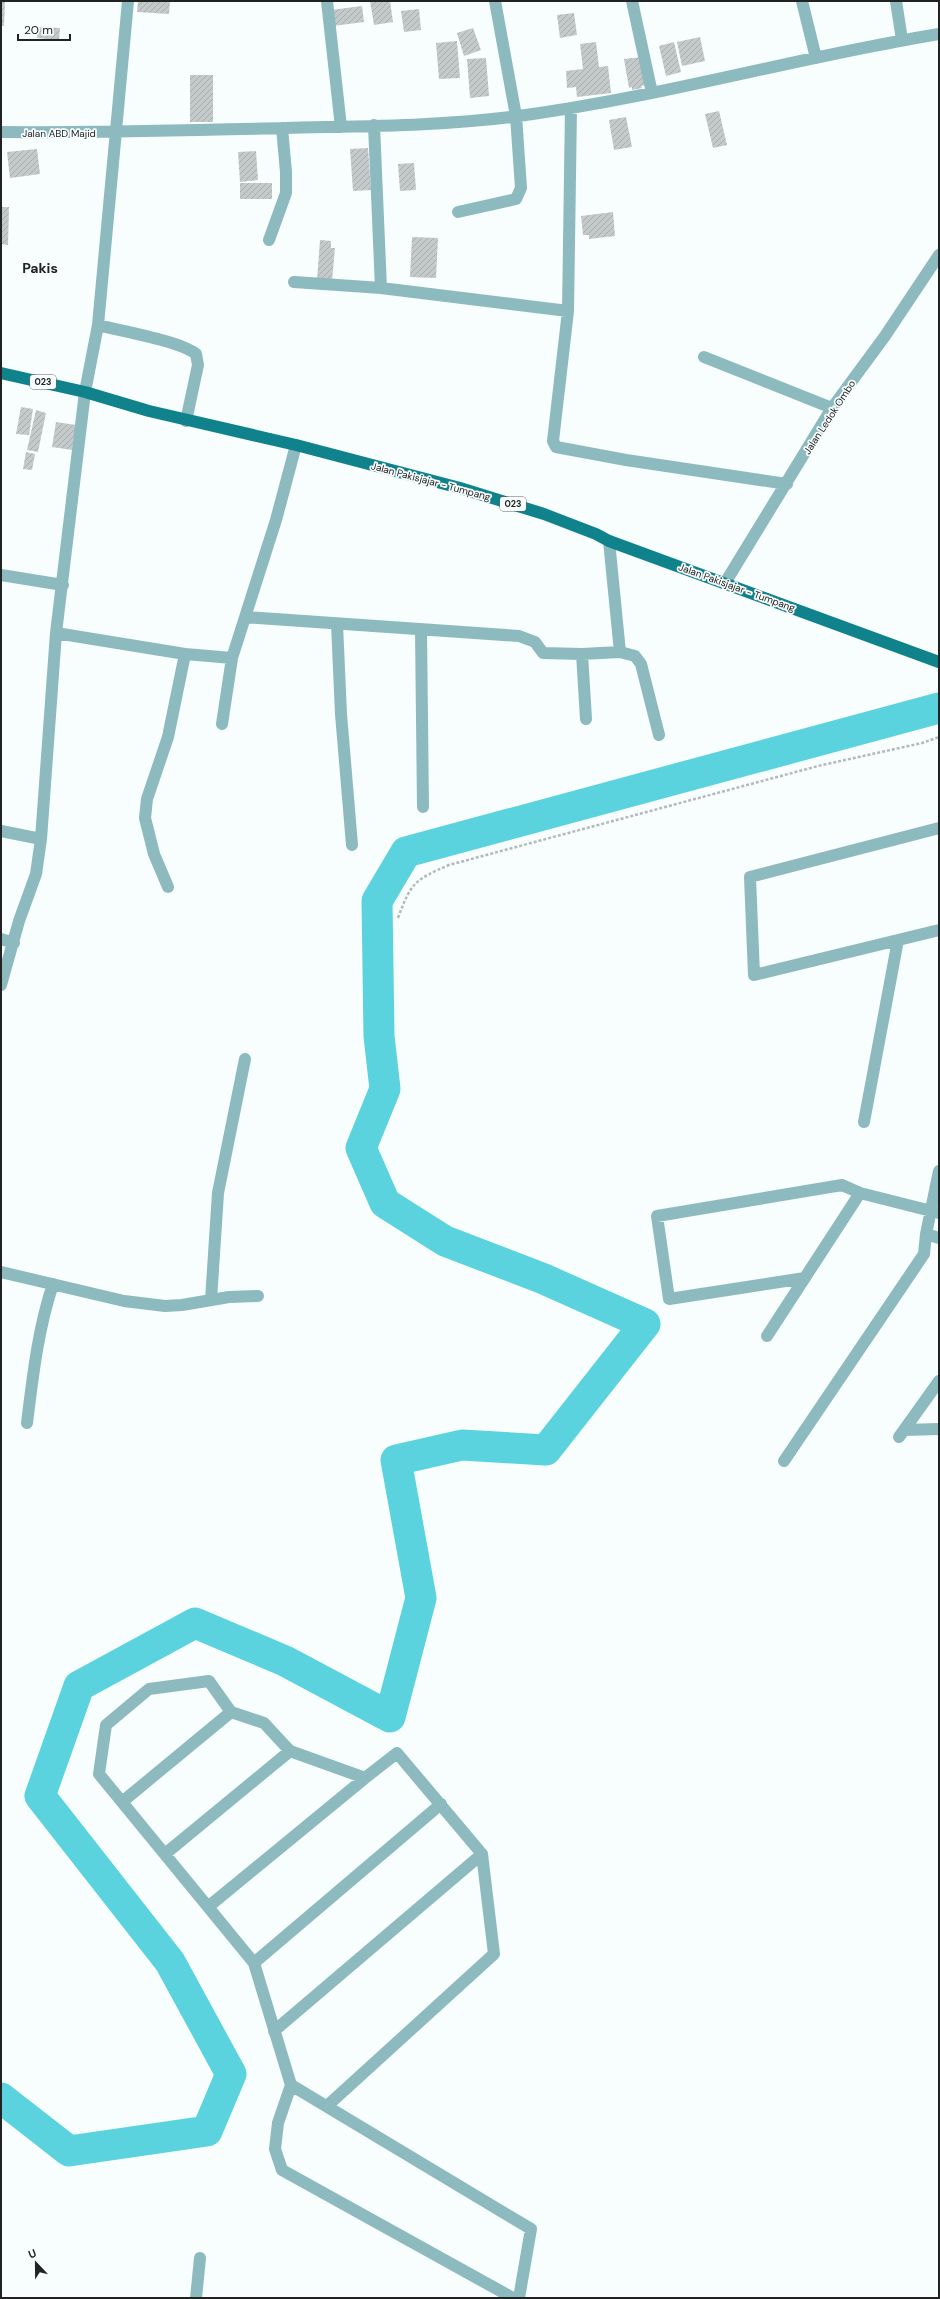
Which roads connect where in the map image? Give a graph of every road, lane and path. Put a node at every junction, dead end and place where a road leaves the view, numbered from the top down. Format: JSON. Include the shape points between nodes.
{"nodes":[{"id":1,"x":128,"y":1,"type":"edge"},
{"id":2,"x":327,"y":1,"type":"edge"},
{"id":3,"x":495,"y":1,"type":"edge"},
{"id":4,"x":632,"y":1,"type":"edge"},
{"id":5,"x":802,"y":1,"type":"edge"},
{"id":6,"x":896,"y":1,"type":"edge"},
{"id":7,"x":939,"y":34,"type":"edge"},
{"id":8,"x":902,"y":40,"type":"junction"},
{"id":9,"x":816,"y":58,"type":"junction"},
{"id":10,"x":652,"y":93,"type":"junction"},
{"id":11,"x":571,"y":108,"type":"junction"},
{"id":12,"x":516,"y":116,"type":"junction"},
{"id":13,"x":374,"y":125,"type":"junction"},
{"id":14,"x":341,"y":127,"type":"junction"},
{"id":15,"x":282,"y":128,"type":"junction"},
{"id":16,"x":1,"y":132,"type":"edge"},
{"id":17,"x":117,"y":133,"type":"junction"},
{"id":18,"x":458,"y":212,"type":"dead end"},
{"id":19,"x":269,"y":240,"type":"dead end"},
{"id":20,"x":939,"y":255,"type":"edge"},
{"id":21,"x":294,"y":282,"type":"dead end"},
{"id":22,"x":381,"y":288,"type":"junction"},
{"id":23,"x":568,"y":311,"type":"junction"},
{"id":24,"x":98,"y":325,"type":"junction"},
{"id":25,"x":704,"y":357,"type":"dead end"},
{"id":26,"x":1,"y":373,"type":"edge"},
{"id":27,"x":85,"y":392,"type":"junction"},
{"id":28,"x":832,"y":408,"type":"junction"},
{"id":29,"x":186,"y":421,"type":"junction"},
{"id":30,"x":296,"y":445,"type":"junction"},
{"id":31,"x":787,"y":484,"type":"junction"},
{"id":32,"x":609,"y":541,"type":"junction"},
{"id":33,"x":1,"y":576,"type":"edge"},
{"id":34,"x":725,"y":583,"type":"junction"},
{"id":35,"x":63,"y":585,"type":"junction"},
{"id":36,"x":245,"y":617,"type":"junction"},
{"id":37,"x":337,"y":624,"type":"junction"},
{"id":38,"x":421,"y":630,"type":"junction"},
{"id":39,"x":56,"y":633,"type":"junction"},
{"id":40,"x":620,"y":652,"type":"junction"},
{"id":41,"x":185,"y":654,"type":"junction"},
{"id":42,"x":582,"y":654,"type":"junction"},
{"id":43,"x":232,"y":658,"type":"junction"},
{"id":44,"x":933,"y":660,"type":"edge"},
{"id":45,"x":586,"y":718,"type":"dead end"},
{"id":46,"x":222,"y":724,"type":"dead end"},
{"id":47,"x":658,"y":735,"type":"dead end"},
{"id":48,"x":939,"y":737,"type":"edge"},
{"id":49,"x":423,"y":807,"type":"dead end"},
{"id":50,"x":939,"y":828,"type":"edge"},
{"id":51,"x":1,"y":831,"type":"edge"},
{"id":52,"x":41,"y":838,"type":"junction"},
{"id":53,"x":352,"y":845,"type":"dead end"},
{"id":54,"x":168,"y":887,"type":"dead end"},
{"id":55,"x":398,"y":918,"type":"dead end"},
{"id":56,"x":939,"y":930,"type":"edge"},
{"id":57,"x":1,"y":938,"type":"edge"},
{"id":58,"x":898,"y":940,"type":"junction"},
{"id":59,"x":14,"y":943,"type":"junction"},
{"id":60,"x":1,"y":985,"type":"edge"},
{"id":61,"x":246,"y":1059,"type":"dead end"},
{"id":62,"x":864,"y":1122,"type":"dead end"},
{"id":63,"x":939,"y":1171,"type":"edge"},
{"id":64,"x":860,"y":1193,"type":"junction"},
{"id":65,"x":935,"y":1212,"type":"edge"},
{"id":66,"x":926,"y":1234,"type":"junction"},
{"id":67,"x":939,"y":1238,"type":"edge"},
{"id":68,"x":1,"y":1272,"type":"edge"},
{"id":69,"x":805,"y":1278,"type":"junction"},
{"id":70,"x":53,"y":1284,"type":"junction"},
{"id":71,"x":258,"y":1296,"type":"dead end"},
{"id":72,"x":211,"y":1300,"type":"junction"},
{"id":73,"x":767,"y":1336,"type":"dead end"},
{"id":74,"x":939,"y":1381,"type":"edge"},
{"id":75,"x":27,"y":1423,"type":"dead end"},
{"id":76,"x":939,"y":1429,"type":"edge"},
{"id":77,"x":784,"y":1461,"type":"dead end"},
{"id":78,"x":232,"y":1712,"type":"junction"},
{"id":79,"x":290,"y":1751,"type":"junction"},
{"id":80,"x":365,"y":1778,"type":"junction"},
{"id":81,"x":122,"y":1802,"type":"junction"},
{"id":82,"x":441,"y":1804,"type":"junction"},
{"id":83,"x":165,"y":1854,"type":"junction"},
{"id":84,"x":482,"y":1854,"type":"junction"},
{"id":85,"x":208,"y":1907,"type":"junction"},
{"id":86,"x":254,"y":1963,"type":"junction"},
{"id":87,"x":274,"y":2031,"type":"junction"},
{"id":88,"x":291,"y":2085,"type":"junction"},
{"id":89,"x":327,"y":2106,"type":"junction"},
{"id":90,"x":200,"y":2258,"type":"dead end"},
{"id":91,"x":196,"y":2298,"type":"edge"},
{"id":92,"x":512,"y":2298,"type":"edge"},
{"id":93,"x":519,"y":2298,"type":"edge"}],
"edges":[{"from":1,"to":17,"type":"street"},
{"from":2,"to":14,"type":"street"},
{"from":3,"to":12,"type":"street"},
{"from":4,"to":10,"type":"street"},
{"from":5,"to":9,"type":"street"},
{"from":6,"to":8,"type":"street"},
{"from":7,"to":8,"type":"street","name":"Jalan ABD Majid"},
{"from":8,"to":9,"type":"street","name":"Jalan ABD Majid"},
{"from":9,"to":10,"type":"street","name":"Jalan ABD Majid"},
{"from":10,"to":11,"type":"street","name":"Jalan ABD Majid"},
{"from":11,"to":12,"type":"street","name":"Jalan ABD Majid"},
{"from":11,"to":23,"type":"street"},
{"from":12,"to":13,"type":"street","name":"Jalan ABD Majid"},
{"from":12,"to":18,"type":"street","via":[[520,195],[516,199]]},
{"from":13,"to":14,"type":"street","name":"Jalan ABD Majid"},
{"from":13,"to":22,"type":"street"},
{"from":14,"to":15,"type":"street","name":"Jalan ABD Majid"},
{"from":15,"to":17,"type":"street","name":"Jalan ABD Majid"},
{"from":15,"to":19,"type":"street","via":[[286,193]]},
{"from":16,"to":17,"type":"street","name":"Jalan ABD Majid"},
{"from":17,"to":24,"type":"street"},
{"from":20,"to":28,"type":"street","name":"Jalan Ledok Ombo","via":[[886,336]]},
{"from":21,"to":22,"type":"street"},
{"from":22,"to":23,"type":"street"},
{"from":23,"to":31,"type":"street","via":[[553,441],[556,447],[618,459]]},
{"from":24,"to":27,"type":"street"},
{"from":24,"to":29,"type":"street","via":[[171,344],[196,354],[198,365]]},
{"from":25,"to":28,"type":"street"},
{"from":26,"to":27,"type":"main road","name":"Jalan Pakisjajar - Tumpang","number":"023"},
{"from":27,"to":29,"type":"main road","name":"Jalan Pakisjajar - Tumpang","number":"023"},
{"from":27,"to":35,"type":"street"},
{"from":28,"to":31,"type":"street","name":"Jalan Ledok Ombo"},
{"from":29,"to":30,"type":"main road","name":"Jalan Pakisjajar - Tumpang","number":"023"},
{"from":30,"to":32,"type":"main road","name":"Jalan Pakisjajar - Tumpang","number":"023","via":[[460,488],[544,514]]},
{"from":30,"to":36,"type":"street","via":[[276,520]]},
{"from":31,"to":34,"type":"street","name":"Jalan Ledok Ombo"},
{"from":32,"to":34,"type":"main road","name":"Jalan Pakisjajar - Tumpang","number":"023"},
{"from":32,"to":40,"type":"street"},
{"from":33,"to":35,"type":"street"},
{"from":34,"to":44,"type":"main road","name":"Jalan Pakisjajar - Tumpang","number":"023"},
{"from":35,"to":39,"type":"street"},
{"from":36,"to":37,"type":"street"},
{"from":36,"to":43,"type":"street"},
{"from":37,"to":38,"type":"street"},
{"from":37,"to":53,"type":"street","via":[[341,714]]},
{"from":38,"to":42,"type":"street","via":[[519,636],[535,642],[543,653]]},
{"from":38,"to":49,"type":"street"},
{"from":39,"to":41,"type":"street"},
{"from":39,"to":52,"type":"street"},
{"from":40,"to":42,"type":"street"},
{"from":40,"to":47,"type":"street","via":[[635,656],[641,664]]},
{"from":41,"to":43,"type":"street"},
{"from":41,"to":54,"type":"street","via":[[168,737],[147,799],[145,818],[154,854]]},
{"from":42,"to":45,"type":"street"},
{"from":43,"to":46,"type":"street"},
{"from":48,"to":55,"type":"path","via":[[818,766],[448,865],[416,882],[407,892]]},
{"from":50,"to":58,"type":"street","via":[[750,877],[754,975]]},
{"from":51,"to":52,"type":"street"},
{"from":52,"to":59,"type":"street","via":[[36,874],[18,921]]},
{"from":56,"to":58,"type":"street"},
{"from":57,"to":59,"type":"street"},
{"from":58,"to":62,"type":"street"},
{"from":59,"to":60,"type":"street"},
{"from":61,"to":72,"type":"street","via":[[218,1193]]},
{"from":63,"to":65,"type":"street"},
{"from":64,"to":65,"type":"street"},
{"from":64,"to":69,"type":"street"},
{"from":64,"to":69,"type":"street","via":[[842,1185],[657,1216],[669,1299]]},
{"from":65,"to":66,"type":"street"},
{"from":66,"to":67,"type":"street"},
{"from":66,"to":77,"type":"street","via":[[924,1254]]},
{"from":68,"to":70,"type":"street"},
{"from":69,"to":73,"type":"street"},
{"from":70,"to":72,"type":"street","via":[[124,1301],[165,1306]]},
{"from":70,"to":75,"type":"street","via":[[43,1313],[36,1348]]},
{"from":71,"to":72,"type":"street"},
{"from":74,"to":76,"type":"street","via":[[902,1434]]},
{"from":78,"to":79,"type":"street","via":[[264,1723]]},
{"from":78,"to":81,"type":"street"},
{"from":78,"to":81,"type":"street","via":[[209,1681],[148,1689],[106,1725],[99,1774]]},
{"from":79,"to":80,"type":"street"},
{"from":79,"to":83,"type":"street"},
{"from":80,"to":82,"type":"street","via":[[397,1753]]},
{"from":80,"to":85,"type":"street"},
{"from":81,"to":83,"type":"street"},
{"from":82,"to":84,"type":"street"},
{"from":82,"to":86,"type":"street"},
{"from":83,"to":85,"type":"street"},
{"from":84,"to":87,"type":"street"},
{"from":84,"to":89,"type":"street","via":[[494,1954]]},
{"from":85,"to":86,"type":"street"},
{"from":86,"to":87,"type":"street"},
{"from":87,"to":88,"type":"street"},
{"from":88,"to":89,"type":"street"},
{"from":88,"to":92,"type":"street","via":[[278,2122],[275,2149],[282,2170]]},
{"from":89,"to":93,"type":"street","via":[[531,2229]]},
{"from":90,"to":91,"type":"street"}]}
